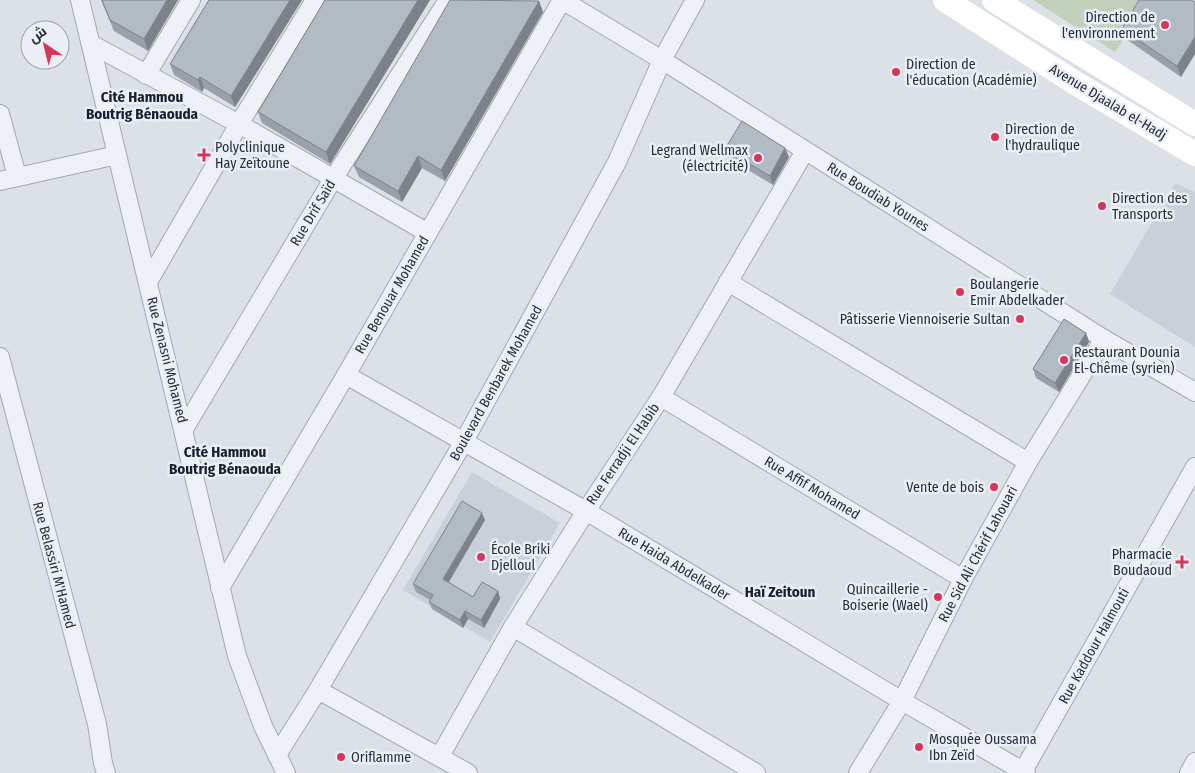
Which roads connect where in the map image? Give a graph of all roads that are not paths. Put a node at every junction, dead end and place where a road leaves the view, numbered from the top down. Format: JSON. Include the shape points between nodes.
{"nodes":[{"id":1,"x":80,"y":0,"type":"edge"},
{"id":2,"x":190,"y":0,"type":"edge"},
{"id":3,"x":315,"y":0,"type":"edge"},
{"id":4,"x":448,"y":0,"type":"edge"},
{"id":5,"x":562,"y":0,"type":"edge"},
{"id":6,"x":695,"y":0,"type":"edge"},
{"id":7,"x":945,"y":0,"type":"edge"},
{"id":8,"x":994,"y":0,"type":"edge"},
{"id":9,"x":91,"y":44,"type":"junction"},
{"id":10,"x":662,"y":60,"type":"junction"},
{"id":11,"x":146,"y":75,"type":"junction"},
{"id":12,"x":0,"y":114,"type":"edge"},
{"id":13,"x":239,"y":124,"type":"junction"},
{"id":14,"x":1195,"y":124,"type":"edge"},
{"id":15,"x":805,"y":151,"type":"junction"},
{"id":16,"x":1195,"y":154,"type":"edge"},
{"id":17,"x":117,"y":155,"type":"junction"},
{"id":18,"x":8,"y":179,"type":"edge"},
{"id":19,"x":333,"y":179,"type":"junction"},
{"id":20,"x":428,"y":233,"type":"junction"},
{"id":21,"x":148,"y":282,"type":"junction"},
{"id":22,"x":728,"y":282,"type":"junction"},
{"id":23,"x":1104,"y":339,"type":"junction"},
{"id":24,"x":0,"y":357,"type":"edge"},
{"id":25,"x":346,"y":375,"type":"junction"},
{"id":26,"x":1195,"y":392,"type":"edge"},
{"id":27,"x":661,"y":397,"type":"junction"},
{"id":28,"x":184,"y":429,"type":"junction"},
{"id":29,"x":463,"y":443,"type":"junction"},
{"id":30,"x":1028,"y":462,"type":"junction"},
{"id":31,"x":1195,"y":467,"type":"edge"},
{"id":32,"x":586,"y":510,"type":"junction"},
{"id":33,"x":963,"y":579,"type":"junction"},
{"id":34,"x":220,"y":588,"type":"junction"},
{"id":35,"x":513,"y":627,"type":"junction"},
{"id":36,"x":318,"y":690,"type":"junction"},
{"id":37,"x":902,"y":701,"type":"junction"},
{"id":38,"x":278,"y":755,"type":"junction"},
{"id":39,"x":440,"y":756,"type":"junction"},
{"id":40,"x":1195,"y":762,"type":"edge"},
{"id":41,"x":1024,"y":772,"type":"edge"},
{"id":42,"x":106,"y":773,"type":"edge"},
{"id":43,"x":286,"y":773,"type":"edge"},
{"id":44,"x":468,"y":773,"type":"edge"},
{"id":45,"x":756,"y":773,"type":"edge"},
{"id":46,"x":858,"y":773,"type":"edge"},
{"id":47,"x":1189,"y":773,"type":"edge"}],
"edges":[{"from":1,"to":9,"type":"street","name":"Rue Zenasni Mohamed"},
{"from":2,"to":11,"type":"street"},
{"from":3,"to":13,"type":"street"},
{"from":4,"to":19,"type":"street","name":"Rue Drif Saïd"},
{"from":5,"to":10,"type":"street","name":"Rue Boudiab Younes"},
{"from":5,"to":20,"type":"street","name":"Rue Benouar Mohamed"},
{"from":6,"to":10,"type":"street","name":"Boulevard Benbarek Mohamed"},
{"from":7,"to":16,"type":"main road","name":"Avenue Djaalab el-Hadj"},
{"from":8,"to":14,"type":"main road","name":"Avenue Djaalab el-Hadj"},
{"from":9,"to":11,"type":"street"},
{"from":9,"to":17,"type":"street","name":"Rue Zenasni Mohamed"},
{"from":10,"to":15,"type":"street","name":"Rue Boudiab Younes"},
{"from":10,"to":29,"type":"street","name":"Boulevard Benbarek Mohamed","via":[[617,162]]},
{"from":11,"to":13,"type":"street"},
{"from":12,"to":18,"type":"street"},
{"from":13,"to":19,"type":"street"},
{"from":13,"to":21,"type":"street"},
{"from":15,"to":22,"type":"street","name":"Rue Ferradji El Habib"},
{"from":15,"to":23,"type":"street","name":"Rue Boudiab Younes"},
{"from":17,"to":18,"type":"street"},
{"from":17,"to":21,"type":"street","name":"Rue Zenasni Mohamed"},
{"from":19,"to":20,"type":"street"},
{"from":19,"to":28,"type":"street","name":"Rue Drif Saïd"},
{"from":20,"to":25,"type":"street","name":"Rue Benouar Mohamed"},
{"from":21,"to":28,"type":"street","name":"Rue Zenasni Mohamed"},
{"from":22,"to":27,"type":"street","name":"Rue Ferradji El Habib"},
{"from":22,"to":30,"type":"street"},
{"from":23,"to":26,"type":"street","name":"Rue Boudiab Younes"},
{"from":23,"to":30,"type":"street","name":"Rue Sid Ali Chérif Lahouari"},
{"from":24,"to":42,"type":"street","name":"Rue Belassiri M'Hamed","via":[[97,724]]},
{"from":25,"to":29,"type":"street","name":"Rue Haida Abdelkader"},
{"from":25,"to":34,"type":"street","name":"Rue Benouar Mohamed"},
{"from":27,"to":32,"type":"street","name":"Rue Ferradji El Habib"},
{"from":27,"to":33,"type":"street","name":"Rue Affif Mohamed"},
{"from":28,"to":34,"type":"street","name":"Rue Zenasni Mohamed"},
{"from":29,"to":32,"type":"street","name":"Rue Haida Abdelkader"},
{"from":29,"to":36,"type":"street","name":"Boulevard Benbarek Mohamed"},
{"from":30,"to":33,"type":"street","name":"Rue Sid Ali Chérif Lahouari"},
{"from":31,"to":41,"type":"street","name":"Rue Kaddour Halmouti"},
{"from":32,"to":35,"type":"street","name":"Rue Ferradji El Habib"},
{"from":32,"to":37,"type":"street","name":"Rue Haida Abdelkader"},
{"from":33,"to":37,"type":"street","name":"Rue Sid Ali Chérif Lahouari"},
{"from":34,"to":38,"type":"street","name":"Rue Zenasni Mohamed","via":[[237,656],[263,726]]},
{"from":35,"to":39,"type":"street","name":"Rue Ferradji El Habib"},
{"from":35,"to":45,"type":"street"},
{"from":36,"to":38,"type":"street","name":"Boulevard Benbarek Mohamed"},
{"from":36,"to":39,"type":"street"},
{"from":37,"to":41,"type":"street","name":"Rue Haida Abdelkader"},
{"from":37,"to":46,"type":"street","name":"Rue Sid Ali Chérif Lahouari"},
{"from":38,"to":43,"type":"street","name":"Rue Zenasni Mohamed"},
{"from":39,"to":44,"type":"street"},
{"from":40,"to":47,"type":"street"}]}
